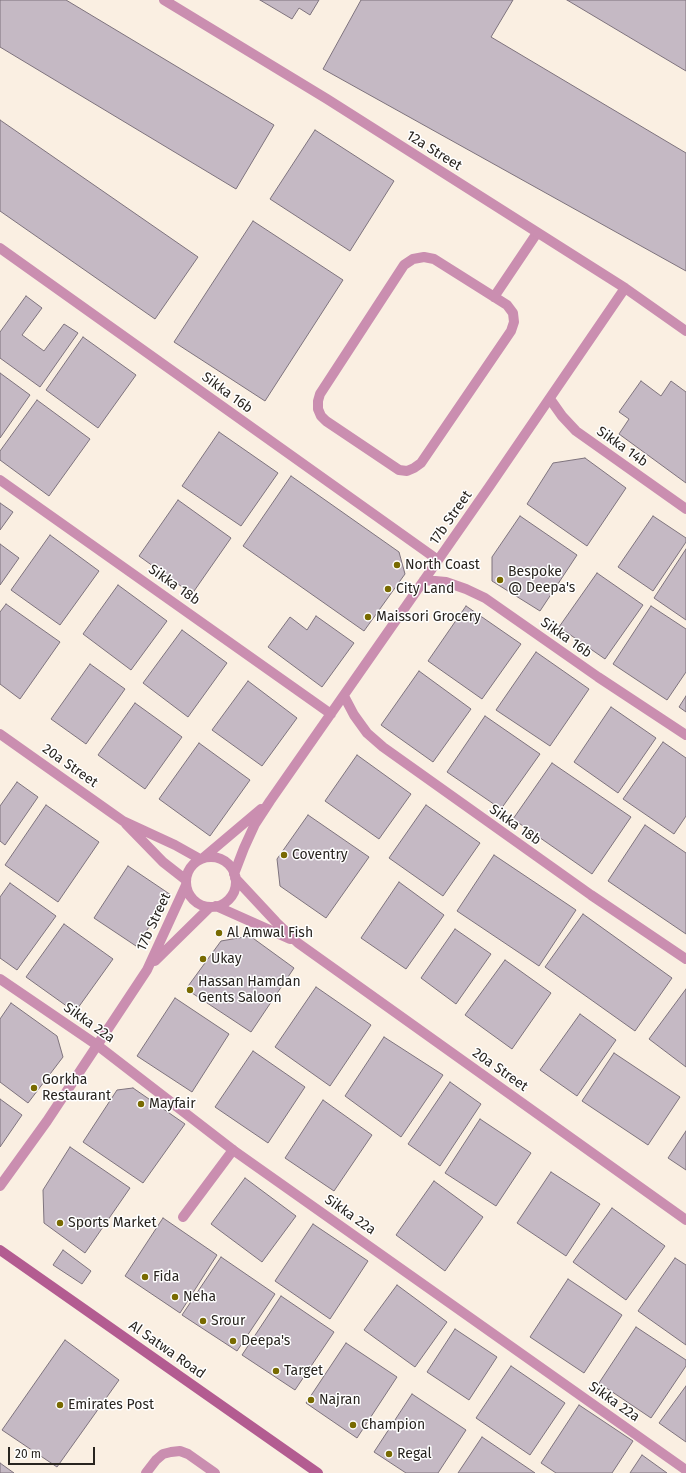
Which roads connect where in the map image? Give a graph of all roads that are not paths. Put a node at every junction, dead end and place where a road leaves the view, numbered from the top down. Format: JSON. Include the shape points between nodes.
{"nodes":[{"id":1,"x":164,"y":0,"type":"edge"},
{"id":2,"x":537,"y":233,"type":"junction"},
{"id":3,"x":0,"y":248,"type":"edge"},
{"id":4,"x":625,"y":288,"type":"junction"},
{"id":5,"x":494,"y":297,"type":"junction"},
{"id":6,"x":686,"y":331,"type":"edge"},
{"id":7,"x":550,"y":399,"type":"junction"},
{"id":8,"x":0,"y":480,"type":"edge"},
{"id":9,"x":686,"y":510,"type":"edge"},
{"id":10,"x":438,"y":560,"type":"junction"},
{"id":11,"x":424,"y":580,"type":"junction"},
{"id":12,"x":344,"y":696,"type":"junction"},
{"id":13,"x":332,"y":714,"type":"junction"},
{"id":14,"x":0,"y":734,"type":"edge"},
{"id":15,"x":686,"y":735,"type":"edge"},
{"id":16,"x":270,"y":801,"type":"junction"},
{"id":17,"x":123,"y":821,"type":"junction"},
{"id":18,"x":202,"y":858,"type":"junction"},
{"id":19,"x":235,"y":876,"type":"junction"},
{"id":20,"x":186,"y":882,"type":"junction"},
{"id":21,"x":213,"y":907,"type":"junction"},
{"id":22,"x":298,"y":943,"type":"junction"},
{"id":23,"x":686,"y":960,"type":"edge"},
{"id":24,"x":147,"y":970,"type":"junction"},
{"id":25,"x":0,"y":979,"type":"edge"},
{"id":26,"x":97,"y":1045,"type":"junction"},
{"id":27,"x":233,"y":1150,"type":"junction"},
{"id":28,"x":0,"y":1186,"type":"edge"},
{"id":29,"x":183,"y":1217,"type":"dead end"},
{"id":30,"x":686,"y":1220,"type":"edge"},
{"id":31,"x":0,"y":1250,"type":"edge"},
{"id":32,"x":686,"y":1470,"type":"edge"},
{"id":33,"x":146,"y":1473,"type":"edge"},
{"id":34,"x":215,"y":1473,"type":"edge"},
{"id":35,"x":318,"y":1473,"type":"edge"}],
"edges":[{"from":1,"to":2,"type":"street","name":"12a Street","via":[[327,99]]},
{"from":2,"to":4,"type":"street","name":"12a Street"},
{"from":2,"to":5,"type":"street"},
{"from":3,"to":10,"type":"street","name":"Sikka 16b"},
{"from":4,"to":6,"type":"street","name":"12a Street"},
{"from":4,"to":7,"type":"street","name":"17b Street"},
{"from":5,"to":5,"type":"street","via":[[434,259],[413,259],[404,265],[320,394],[318,409],[321,416],[398,470],[407,471],[414,468],[421,463],[511,331],[514,322],[512,313],[507,305]]},
{"from":7,"to":9,"type":"street","name":"Sikka 14b","via":[[576,431]]},
{"from":7,"to":10,"type":"street","name":"17b Street"},
{"from":8,"to":13,"type":"street","name":"Sikka 18b"},
{"from":10,"to":11,"type":"street","name":"17b Street"},
{"from":11,"to":12,"type":"street","name":"17b Street"},
{"from":11,"to":15,"type":"street","name":"Sikka 16b","via":[[446,582],[486,598]]},
{"from":12,"to":13,"type":"street","name":"17b Street"},
{"from":12,"to":23,"type":"street","name":"Sikka 18b","via":[[367,733],[383,747]]},
{"from":13,"to":16,"type":"street","name":"17b Street"},
{"from":14,"to":17,"type":"street","name":"20a Street"},
{"from":16,"to":18,"type":"street","name":"17b Street"},
{"from":16,"to":19,"type":"street","name":"17b Street","via":[[255,824]]},
{"from":17,"to":18,"type":"street","name":"20a Street"},
{"from":17,"to":20,"type":"street","name":"20a Street"},
{"from":18,"to":19,"type":"street","via":[[213,856],[222,860],[230,866]]},
{"from":18,"to":20,"type":"street","via":[[188,871]]},
{"from":19,"to":21,"type":"street","via":[[235,885],[229,899]]},
{"from":19,"to":22,"type":"street","name":"20a Street"},
{"from":20,"to":21,"type":"street","via":[[188,894],[194,901]]},
{"from":20,"to":24,"type":"street","name":"17b Street"},
{"from":21,"to":22,"type":"street","name":"20a Street"},
{"from":21,"to":24,"type":"street","name":"17b Street"},
{"from":22,"to":30,"type":"street","name":"20a Street"},
{"from":24,"to":26,"type":"street","name":"17b Street"},
{"from":25,"to":26,"type":"street","name":"Sikka 22a"},
{"from":26,"to":27,"type":"street","name":"Sikka 22a"},
{"from":26,"to":28,"type":"street","name":"17b Street"},
{"from":27,"to":29,"type":"street"},
{"from":27,"to":32,"type":"street","name":"Sikka 22a"},
{"from":31,"to":35,"type":"main road","name":"Al Satwa Road"},
{"from":33,"to":34,"type":"street","via":[[163,1454],[180,1451]]}]}
